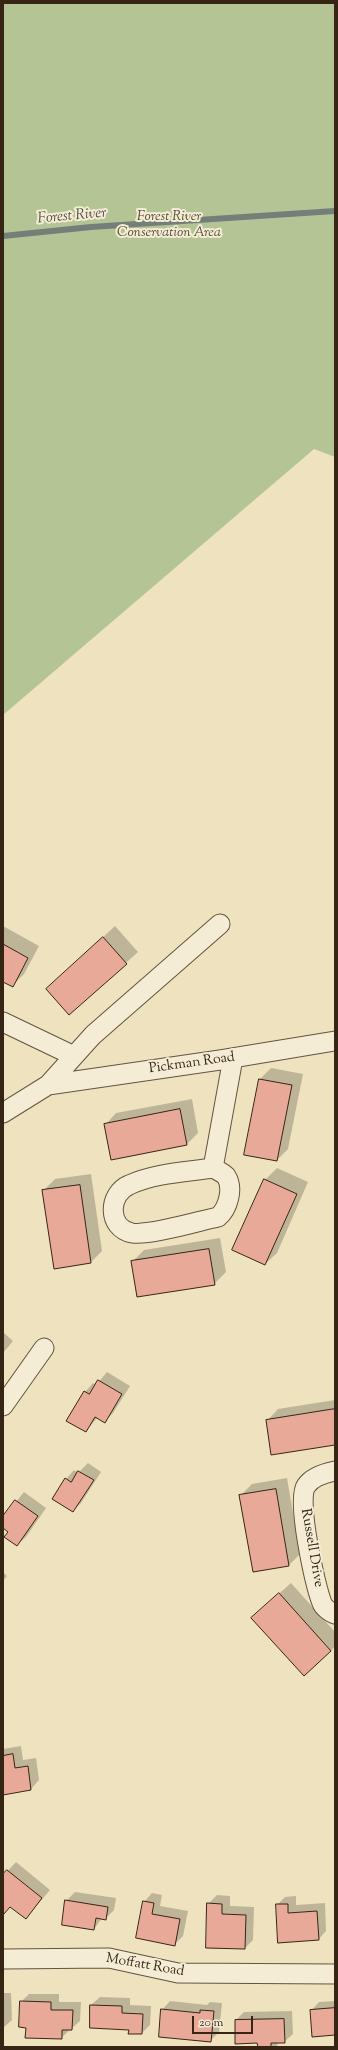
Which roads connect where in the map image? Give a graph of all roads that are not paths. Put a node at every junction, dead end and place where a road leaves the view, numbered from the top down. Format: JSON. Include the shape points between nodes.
{"nodes":[{"id":1,"x":220,"y":924,"type":"dead end"},
{"id":2,"x":3,"y":1022,"type":"edge"},
{"id":3,"x":335,"y":1041,"type":"edge"},
{"id":4,"x":74,"y":1056,"type":"junction"},
{"id":5,"x":233,"y":1058,"type":"junction"},
{"id":6,"x":48,"y":1085,"type":"junction"},
{"id":7,"x":3,"y":1113,"type":"edge"},
{"id":8,"x":213,"y":1168,"type":"junction"},
{"id":9,"x":44,"y":1348,"type":"dead end"},
{"id":10,"x":3,"y":1406,"type":"edge"},
{"id":11,"x":335,"y":1471,"type":"edge"},
{"id":12,"x":335,"y":1614,"type":"edge"},
{"id":13,"x":3,"y":1959,"type":"edge"},
{"id":14,"x":335,"y":1974,"type":"edge"}],
"edges":[{"from":1,"to":4,"type":"street","name":"Pickman Road","via":[[93,1035]]},
{"from":2,"to":4,"type":"street"},
{"from":3,"to":5,"type":"street","name":"Pickman Road"},
{"from":4,"to":6,"type":"street","name":"Pickman Road"},
{"from":5,"to":6,"type":"street","name":"Pickman Road"},
{"from":5,"to":8,"type":"street"},
{"from":6,"to":7,"type":"street","name":"Pickman Road"},
{"from":8,"to":8,"type":"street","via":[[152,1177],[128,1185],[116,1196],[113,1204],[117,1222],[123,1229],[132,1233],[154,1231],[218,1217],[224,1212],[228,1202],[229,1181],[225,1175]]},
{"from":9,"to":10,"type":"street"},
{"from":11,"to":12,"type":"street","name":"Russell Drive","via":[[324,1473],[306,1485],[302,1505],[309,1554],[322,1604]]},
{"from":13,"to":14,"type":"street","name":"Moffatt Road","via":[[109,1958],[178,1973]]}]}
